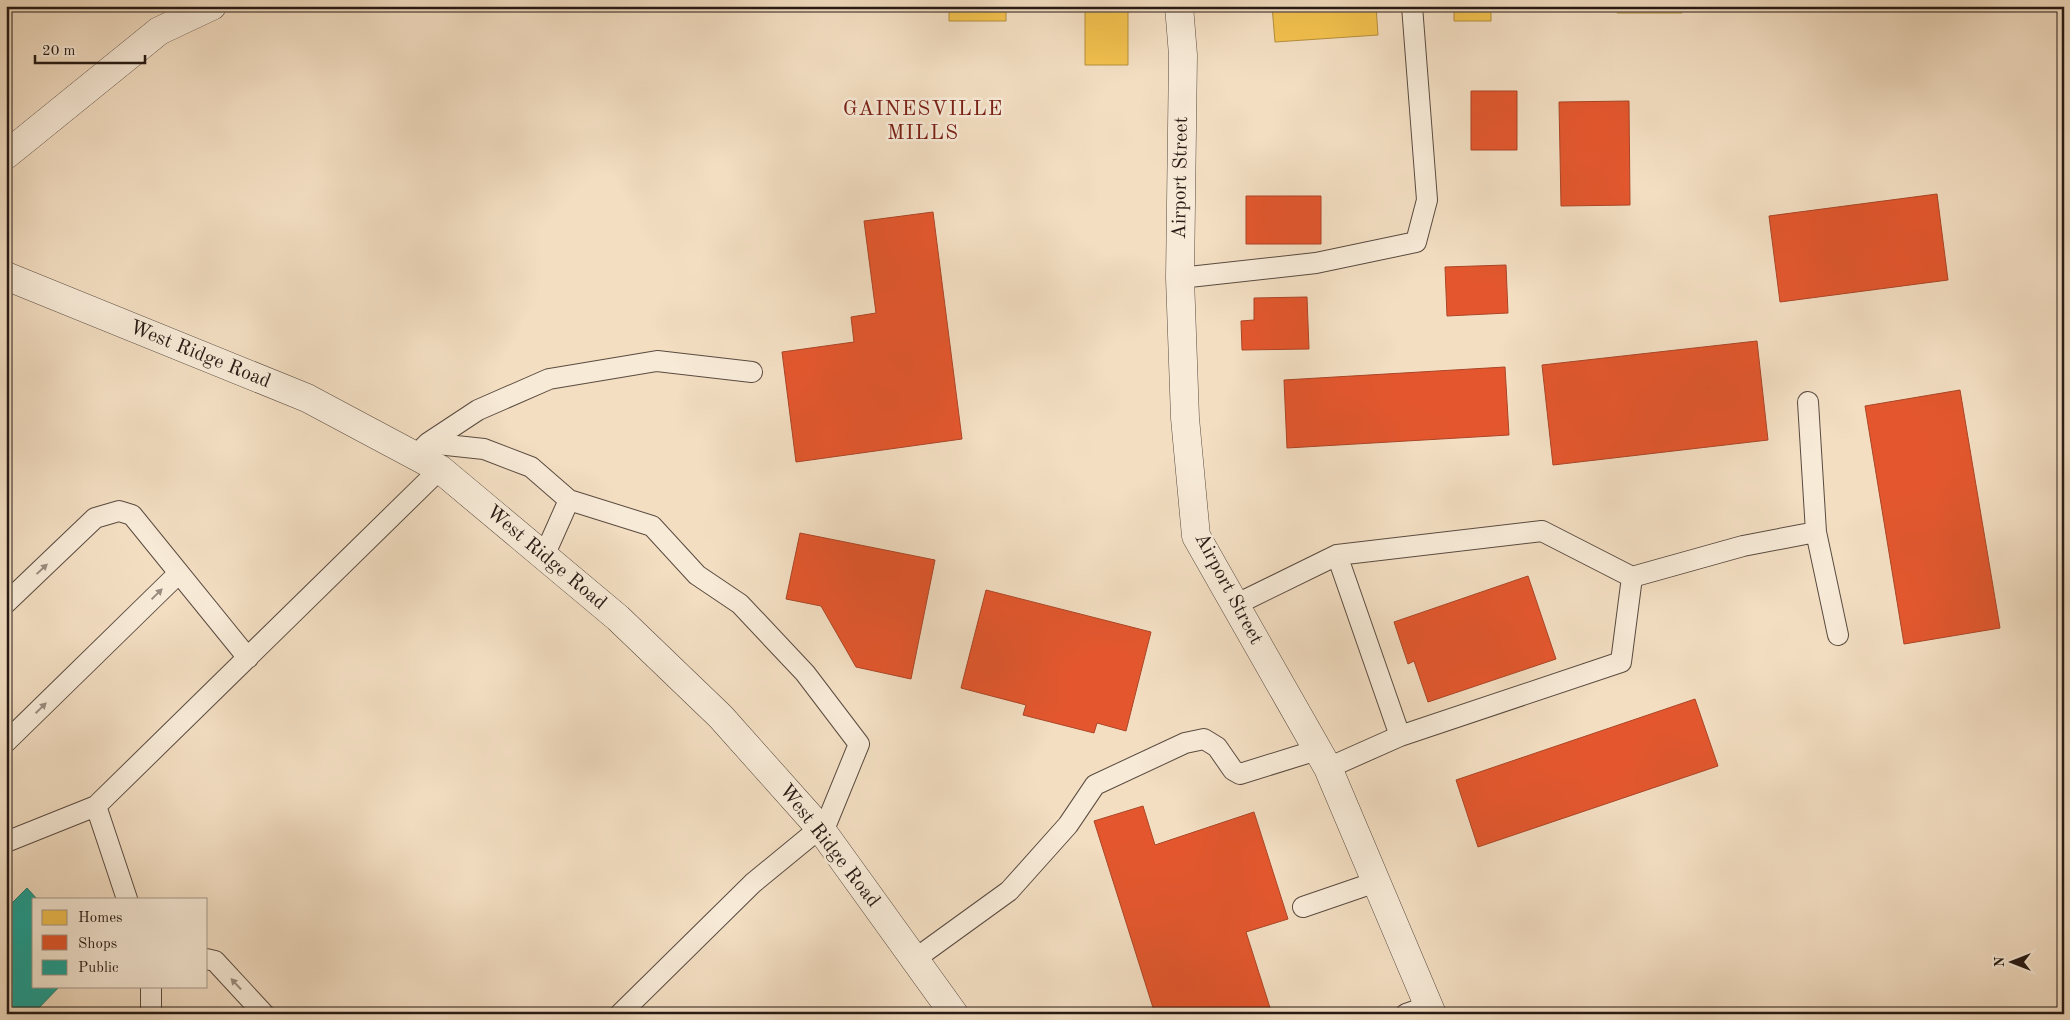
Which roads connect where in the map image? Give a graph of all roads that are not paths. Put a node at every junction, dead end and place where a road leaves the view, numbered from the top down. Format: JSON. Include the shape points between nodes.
{"nodes":[{"id":1,"x":212,"y":6,"type":"edge"},
{"id":2,"x":1179,"y":6,"type":"edge"},
{"id":3,"x":1412,"y":6,"type":"edge"},
{"id":4,"x":6,"y":155,"type":"edge"},
{"id":5,"x":6,"y":276,"type":"edge"},
{"id":6,"x":1180,"y":278,"type":"junction"},
{"id":7,"x":752,"y":372,"type":"dead end"},
{"id":8,"x":1808,"y":402,"type":"dead end"},
{"id":9,"x":422,"y":450,"type":"junction"},
{"id":10,"x":440,"y":469,"type":"junction"},
{"id":11,"x":569,"y":500,"type":"junction"},
{"id":12,"x":1816,"y":532,"type":"junction"},
{"id":13,"x":1337,"y":555,"type":"junction"},
{"id":14,"x":544,"y":556,"type":"junction"},
{"id":15,"x":179,"y":573,"type":"junction"},
{"id":16,"x":1632,"y":577,"type":"junction"},
{"id":17,"x":6,"y":602,"type":"edge"},
{"id":18,"x":1235,"y":605,"type":"junction"},
{"id":19,"x":1838,"y":635,"type":"dead end"},
{"id":20,"x":248,"y":658,"type":"junction"},
{"id":21,"x":1400,"y":736,"type":"junction"},
{"id":22,"x":6,"y":742,"type":"edge"},
{"id":23,"x":1323,"y":759,"type":"junction"},
{"id":24,"x":96,"y":806,"type":"junction"},
{"id":25,"x":821,"y":830,"type":"junction"},
{"id":26,"x":6,"y":842,"type":"edge"},
{"id":27,"x":1376,"y":882,"type":"junction"},
{"id":28,"x":128,"y":898,"type":"edge"},
{"id":29,"x":1303,"y":907,"type":"dead end"},
{"id":30,"x":208,"y":959,"type":"edge"},
{"id":31,"x":915,"y":959,"type":"junction"},
{"id":32,"x":150,"y":988,"type":"edge"},
{"id":33,"x":1422,"y":1011,"type":"edge"},
{"id":34,"x":150,"y":1014,"type":"edge"},
{"id":35,"x":264,"y":1014,"type":"edge"},
{"id":36,"x":620,"y":1014,"type":"edge"},
{"id":37,"x":954,"y":1014,"type":"edge"}],
"edges":[{"from":1,"to":4,"type":"street","via":[[159,31]]},
{"from":2,"to":6,"type":"street","name":"Airport Street","via":[[1183,55]]},
{"from":3,"to":6,"type":"lane","via":[[1427,200],[1416,242],[1316,263]]},
{"from":5,"to":9,"type":"street","name":"West Ridge Road","via":[[307,398]]},
{"from":6,"to":18,"type":"street","name":"Airport Street","via":[[1185,418],[1196,536]]},
{"from":7,"to":9,"type":"lane","via":[[657,361],[549,379],[478,410]]},
{"from":8,"to":12,"type":"lane"},
{"from":9,"to":10,"type":"street","name":"West Ridge Road"},
{"from":9,"to":11,"type":"lane","via":[[484,449],[532,467]]},
{"from":10,"to":14,"type":"street","name":"West Ridge Road"},
{"from":10,"to":20,"type":"lane"},
{"from":11,"to":14,"type":"lane"},
{"from":11,"to":25,"type":"lane","via":[[652,526],[698,575],[740,604],[805,673],[859,744]]},
{"from":12,"to":16,"type":"lane","via":[[1743,546]]},
{"from":12,"to":19,"type":"lane"},
{"from":13,"to":16,"type":"lane","via":[[1542,531]]},
{"from":13,"to":18,"type":"lane"},
{"from":13,"to":21,"type":"lane"},
{"from":14,"to":25,"type":"street","name":"West Ridge Road","via":[[618,618],[721,717]]},
{"from":17,"to":15,"type":"lane","one_way":true,"via":[[95,518],[119,511],[132,515]]},
{"from":15,"to":20,"type":"lane"},
{"from":22,"to":15,"type":"lane","one_way":true},
{"from":16,"to":21,"type":"lane","via":[[1621,662]]},
{"from":18,"to":23,"type":"street","name":"Airport Street"},
{"from":20,"to":24,"type":"lane"},
{"from":21,"to":23,"type":"lane"},
{"from":23,"to":27,"type":"street","name":"Airport Street"},
{"from":23,"to":31,"type":"lane","via":[[1240,774],[1217,747],[1204,739],[1185,743],[1095,786],[1068,825],[1009,891]]},
{"from":24,"to":26,"type":"lane"},
{"from":24,"to":28,"type":"lane"},
{"from":25,"to":31,"type":"street","name":"West Ridge Road"},
{"from":25,"to":36,"type":"lane","via":[[753,883]]},
{"from":27,"to":29,"type":"lane"},
{"from":27,"to":33,"type":"street","name":"Airport Street"},
{"from":35,"to":30,"type":"lane","one_way":true,"via":[[215,961]]},
{"from":31,"to":37,"type":"street","name":"West Ridge Road"},
{"from":32,"to":34,"type":"lane"}]}
